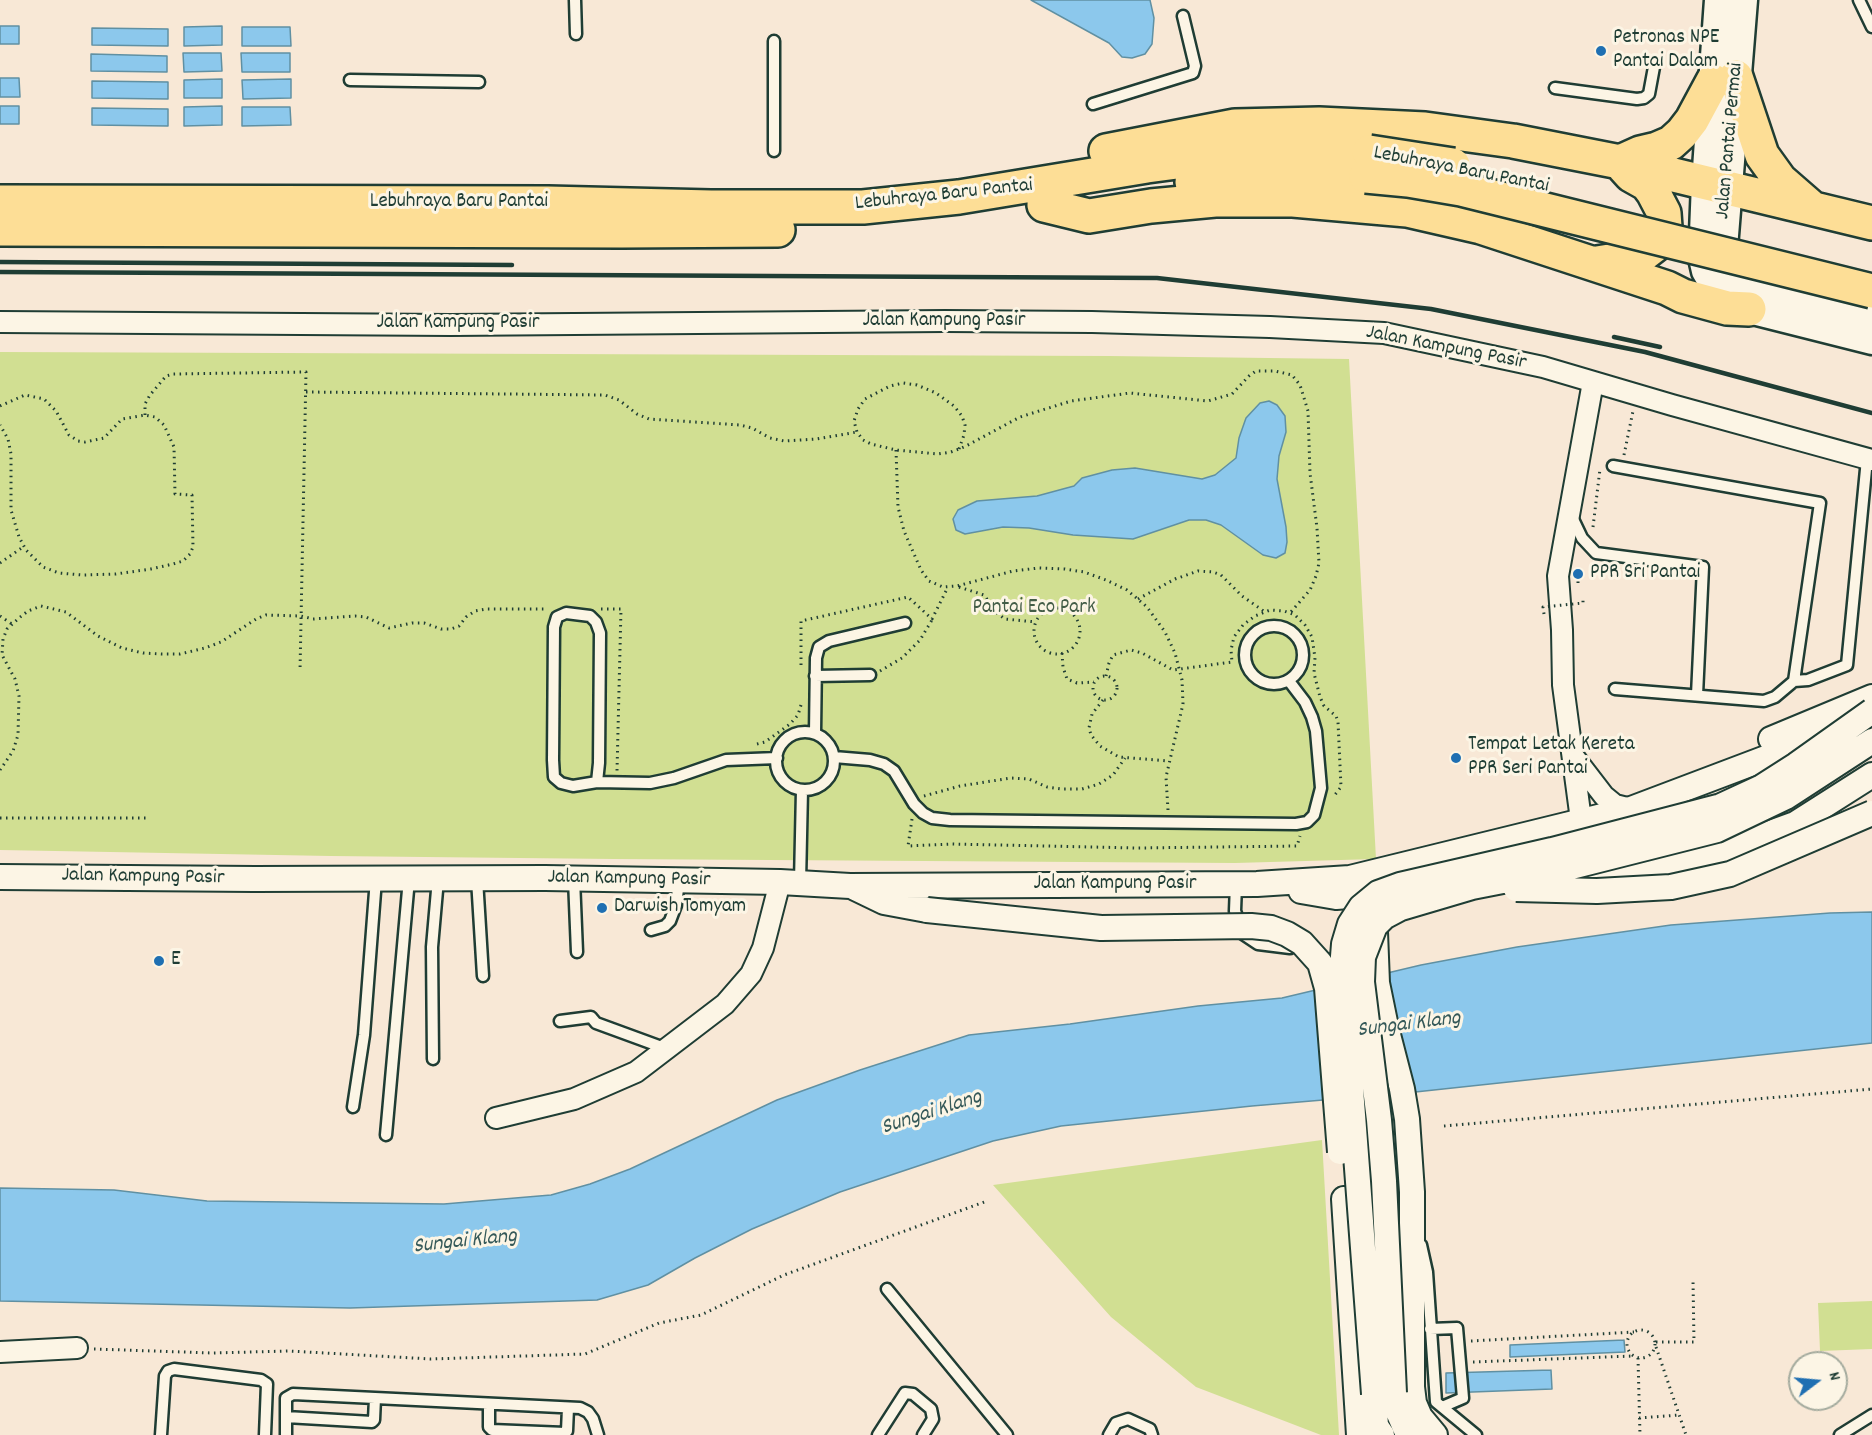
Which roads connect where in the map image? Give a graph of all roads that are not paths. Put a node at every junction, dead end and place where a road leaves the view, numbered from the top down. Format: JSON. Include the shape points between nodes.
{"nodes":[{"id":1,"x":575,"y":0,"type":"edge"},
{"id":2,"x":1719,"y":0,"type":"edge"},
{"id":3,"x":1743,"y":0,"type":"edge"},
{"id":4,"x":1859,"y":0,"type":"edge"},
{"id":5,"x":1182,"y":16,"type":"dead end"},
{"id":6,"x":1872,"y":27,"type":"edge"},
{"id":7,"x":576,"y":34,"type":"dead end"},
{"id":8,"x":774,"y":41,"type":"dead end"},
{"id":9,"x":1654,"y":67,"type":"dead end"},
{"id":10,"x":1725,"y":79,"type":"junction"},
{"id":11,"x":350,"y":80,"type":"dead end"},
{"id":12,"x":478,"y":82,"type":"dead end"},
{"id":13,"x":1555,"y":88,"type":"dead end"},
{"id":14,"x":1093,"y":104,"type":"dead end"},
{"id":15,"x":774,"y":151,"type":"dead end"},
{"id":16,"x":1620,"y":162,"type":"junction"},
{"id":17,"x":1367,"y":164,"type":"junction"},
{"id":18,"x":1717,"y":186,"type":"junction"},
{"id":19,"x":1044,"y":195,"type":"junction"},
{"id":20,"x":0,"y":202,"type":"edge"},
{"id":21,"x":1812,"y":209,"type":"junction"},
{"id":22,"x":1872,"y":223,"type":"edge"},
{"id":23,"x":0,"y":229,"type":"edge"},
{"id":24,"x":1591,"y":264,"type":"junction"},
{"id":25,"x":1872,"y":268,"type":"edge"},
{"id":26,"x":1716,"y":269,"type":"junction"},
{"id":27,"x":1667,"y":288,"type":"junction"},
{"id":28,"x":1872,"y":291,"type":"edge"},
{"id":29,"x":1749,"y":309,"type":"junction"},
{"id":30,"x":1872,"y":317,"type":"edge"},
{"id":31,"x":0,"y":322,"type":"edge"},
{"id":32,"x":1872,"y":340,"type":"edge"},
{"id":33,"x":1593,"y":382,"type":"junction"},
{"id":34,"x":1870,"y":460,"type":"edge"},
{"id":35,"x":1617,"y":467,"type":"road end"},
{"id":36,"x":1569,"y":511,"type":"junction"},
{"id":37,"x":905,"y":623,"type":"dead end"},
{"id":38,"x":870,"y":675,"type":"road end"},
{"id":39,"x":815,"y":676,"type":"junction"},
{"id":40,"x":1289,"y":681,"type":"junction"},
{"id":41,"x":1794,"y":681,"type":"junction"},
{"id":42,"x":1615,"y":689,"type":"dead end"},
{"id":43,"x":1697,"y":695,"type":"junction"},
{"id":44,"x":1872,"y":697,"type":"edge"},
{"id":45,"x":1872,"y":711,"type":"edge"},
{"id":46,"x":1872,"y":717,"type":"edge"},
{"id":47,"x":815,"y":733,"type":"junction"},
{"id":48,"x":1872,"y":741,"type":"edge"},
{"id":49,"x":1572,"y":755,"type":"junction"},
{"id":50,"x":777,"y":758,"type":"junction"},
{"id":51,"x":834,"y":758,"type":"junction"},
{"id":52,"x":1872,"y":775,"type":"edge"},
{"id":53,"x":597,"y":782,"type":"junction"},
{"id":54,"x":802,"y":790,"type":"junction"},
{"id":55,"x":1681,"y":792,"type":"junction"},
{"id":56,"x":1631,"y":809,"type":"junction"},
{"id":57,"x":1872,"y":813,"type":"edge"},
{"id":58,"x":1581,"y":820,"type":"junction"},
{"id":59,"x":1645,"y":865,"type":"junction"},
{"id":60,"x":0,"y":877,"type":"edge"},
{"id":61,"x":376,"y":879,"type":"junction"},
{"id":62,"x":409,"y":879,"type":"junction"},
{"id":63,"x":438,"y":879,"type":"junction"},
{"id":64,"x":477,"y":879,"type":"junction"},
{"id":65,"x":574,"y":879,"type":"junction"},
{"id":66,"x":679,"y":881,"type":"junction"},
{"id":67,"x":790,"y":882,"type":"junction"},
{"id":68,"x":1247,"y":884,"type":"junction"},
{"id":69,"x":1538,"y":884,"type":"junction"},
{"id":70,"x":850,"y":886,"type":"junction"},
{"id":71,"x":1472,"y":887,"type":"junction"},
{"id":72,"x":1375,"y":926,"type":"junction"},
{"id":73,"x":651,"y":930,"type":"dead end"},
{"id":74,"x":1290,"y":948,"type":"dead end"},
{"id":75,"x":577,"y":952,"type":"dead end"},
{"id":76,"x":483,"y":976,"type":"dead end"},
{"id":77,"x":1345,"y":998,"type":"junction"},
{"id":78,"x":560,"y":1021,"type":"dead end"},
{"id":79,"x":1332,"y":1028,"type":"junction"},
{"id":80,"x":668,"y":1049,"type":"junction"},
{"id":81,"x":432,"y":1059,"type":"dead end"},
{"id":82,"x":352,"y":1107,"type":"dead end"},
{"id":83,"x":496,"y":1118,"type":"dead end"},
{"id":84,"x":386,"y":1135,"type":"dead end"},
{"id":85,"x":1412,"y":1210,"type":"junction"},
{"id":86,"x":1346,"y":1228,"type":"junction"},
{"id":87,"x":1419,"y":1273,"type":"junction"},
{"id":88,"x":1349,"y":1274,"type":"junction"},
{"id":89,"x":887,"y":1289,"type":"dead end"},
{"id":90,"x":1430,"y":1329,"type":"junction"},
{"id":91,"x":77,"y":1348,"type":"road end"},
{"id":92,"x":0,"y":1352,"type":"edge"},
{"id":93,"x":1384,"y":1393,"type":"junction"},
{"id":94,"x":375,"y":1398,"type":"junction"},
{"id":95,"x":489,"y":1404,"type":"junction"},
{"id":96,"x":1442,"y":1407,"type":"junction"},
{"id":97,"x":568,"y":1408,"type":"junction"},
{"id":98,"x":1872,"y":1415,"type":"edge"},
{"id":99,"x":286,"y":1417,"type":"junction"},
{"id":100,"x":160,"y":1435,"type":"edge"},
{"id":101,"x":264,"y":1435,"type":"edge"},
{"id":102,"x":286,"y":1435,"type":"edge"},
{"id":103,"x":598,"y":1435,"type":"edge"},
{"id":104,"x":878,"y":1435,"type":"edge"},
{"id":105,"x":923,"y":1435,"type":"edge"},
{"id":106,"x":1007,"y":1435,"type":"edge"},
{"id":107,"x":1109,"y":1435,"type":"edge"},
{"id":108,"x":1152,"y":1435,"type":"edge"},
{"id":109,"x":1359,"y":1435,"type":"edge"},
{"id":110,"x":1382,"y":1435,"type":"edge"},
{"id":111,"x":1410,"y":1435,"type":"edge"},
{"id":112,"x":1435,"y":1435,"type":"edge"},
{"id":113,"x":1476,"y":1435,"type":"edge"},
{"id":114,"x":1840,"y":1435,"type":"edge"}],
"edges":[{"from":1,"to":7,"type":"lane"},
{"from":2,"to":10,"type":"main road","name":"Jalan Pantai Permai"},
{"from":3,"to":10,"type":"main road","name":"Jalan Pantai Permai"},
{"from":4,"to":6,"type":"lane"},
{"from":5,"to":14,"type":"lane","via":[[1195,66],[1193,73]]},
{"from":8,"to":15,"type":"lane"},
{"from":9,"to":13,"type":"lane","via":[[1649,94],[1644,98]]},
{"from":10,"to":16,"type":"highway","via":[[1671,143]]},
{"from":10,"to":18,"type":"main road","name":"Jalan Pantai Permai"},
{"from":10,"to":21,"type":"highway","via":[[1762,155],[1780,180]]},
{"from":11,"to":12,"type":"lane"},
{"from":16,"to":18,"type":"highway"},
{"from":16,"to":19,"type":"highway","via":[[1425,129],[1319,124],[1236,126],[1105,151]]},
{"from":16,"to":24,"type":"highway","via":[[1653,192],[1664,213],[1665,227],[1658,243],[1641,256]]},
{"from":17,"to":19,"type":"highway","name":"Lebuhraya Baru Pantai"},
{"from":17,"to":25,"type":"highway","name":"Lebuhraya Baru Pantai","bridge":true,"via":[[1408,157],[1476,170]]},
{"from":17,"to":28,"type":"highway","name":"Lebuhraya Baru Pantai","bridge":true,"via":[[1407,180],[1461,189]]},
{"from":18,"to":21,"type":"highway"},
{"from":18,"to":26,"type":"main road","name":"Jalan Pantai Permai","via":[[1703,258]]},
{"from":19,"to":20,"type":"highway","name":"Lebuhraya Baru Pantai","via":[[958,197],[862,207]]},
{"from":19,"to":23,"type":"highway","name":"Lebuhraya Baru Pantai","via":[[954,219],[862,229]]},
{"from":19,"to":24,"type":"highway","via":[[1089,216],[1215,200],[1293,200],[1407,210],[1470,224]]},
{"from":21,"to":22,"type":"highway"},
{"from":24,"to":27,"type":"highway"},
{"from":26,"to":27,"type":"main road","via":[[1699,284]]},
{"from":26,"to":29,"type":"main road","via":[[1724,297]]},
{"from":26,"to":30,"type":"main road","via":[[1756,289]]},
{"from":27,"to":29,"type":"highway","via":[[1718,306]]},
{"from":29,"to":32,"type":"main road"},
{"from":31,"to":33,"type":"street","name":"Jalan Kampung Pasir","via":[[945,321],[1270,327],[1384,333],[1543,367]]},
{"from":33,"to":34,"type":"street","name":"Jalan Kampung Pasir"},
{"from":33,"to":36,"type":"street"},
{"from":34,"to":41,"type":"lane","via":[[1847,665],[1809,680]]},
{"from":35,"to":41,"type":"lane","via":[[1820,503]]},
{"from":36,"to":43,"type":"lane","via":[[1582,538],[1596,553],[1703,567]]},
{"from":36,"to":49,"type":"street","via":[[1558,576],[1563,685]]},
{"from":37,"to":39,"type":"lane","via":[[823,643],[816,652]]},
{"from":38,"to":39,"type":"lane"},
{"from":39,"to":47,"type":"lane"},
{"from":40,"to":40,"type":"lane","via":[[1270,684],[1252,675],[1245,656],[1251,637],[1259,630],[1286,628],[1300,640],[1304,658],[1297,675]]},
{"from":40,"to":51,"type":"lane","via":[[1305,702],[1316,731],[1321,788],[1314,815],[1306,822],[1168,824],[932,818],[914,804],[894,771],[884,764]]},
{"from":41,"to":43,"type":"lane","via":[[1768,700]]},
{"from":42,"to":43,"type":"lane"},
{"from":44,"to":55,"type":"street","via":[[1770,739]]},
{"from":45,"to":77,"type":"street","bridge":true,"via":[[1760,788],[1721,806],[1378,893],[1361,907],[1350,924],[1342,969]]},
{"from":46,"to":55,"type":"street"},
{"from":47,"to":50,"type":"lane","via":[[788,737]]},
{"from":47,"to":51,"type":"lane","via":[[829,744]]},
{"from":48,"to":71,"type":"street","bridge":true,"via":[[1786,797],[1717,830],[1559,870]]},
{"from":49,"to":56,"type":"street","via":[[1604,796],[1615,805]]},
{"from":49,"to":58,"type":"street"},
{"from":50,"to":53,"type":"lane","via":[[726,760],[650,783]]},
{"from":50,"to":54,"type":"lane","via":[[778,773],[784,781]]},
{"from":51,"to":54,"type":"lane","via":[[829,779],[812,790]]},
{"from":52,"to":59,"type":"street","via":[[1795,824],[1707,856]]},
{"from":53,"to":53,"type":"lane","via":[[573,786],[554,777],[554,627],[557,616],[566,613],[590,616],[600,633]]},
{"from":54,"to":67,"type":"lane"},
{"from":55,"to":56,"type":"street"},
{"from":56,"to":58,"type":"street"},
{"from":57,"to":71,"type":"street","bridge":true,"via":[[1730,874],[1671,887],[1597,891]]},
{"from":58,"to":59,"type":"street","via":[[1598,849],[1610,860]]},
{"from":58,"to":68,"type":"street","via":[[1350,878]]},
{"from":58,"to":69,"type":"street","via":[[1573,855],[1552,877]]},
{"from":59,"to":69,"type":"street"},
{"from":60,"to":61,"type":"street","name":"Jalan Kampung Pasir"},
{"from":61,"to":62,"type":"street","name":"Jalan Kampung Pasir"},
{"from":61,"to":82,"type":"lane","via":[[364,1035]]},
{"from":62,"to":63,"type":"street","name":"Jalan Kampung Pasir"},
{"from":62,"to":84,"type":"lane"},
{"from":63,"to":64,"type":"street","name":"Jalan Kampung Pasir"},
{"from":63,"to":81,"type":"lane","via":[[432,947]]},
{"from":64,"to":65,"type":"street","name":"Jalan Kampung Pasir"},
{"from":64,"to":76,"type":"lane"},
{"from":65,"to":66,"type":"street","name":"Jalan Kampung Pasir"},
{"from":65,"to":75,"type":"lane"},
{"from":66,"to":67,"type":"street","name":"Jalan Kampung Pasir"},
{"from":66,"to":73,"type":"lane","via":[[670,921]]},
{"from":67,"to":70,"type":"street","name":"Jalan Kampung Pasir"},
{"from":67,"to":80,"type":"street","via":[[751,974],[725,1004]]},
{"from":68,"to":69,"type":"street","via":[[1336,897]]},
{"from":68,"to":70,"type":"street","name":"Jalan Kampung Pasir"},
{"from":68,"to":74,"type":"lane","via":[[1235,911],[1243,934],[1258,944]]},
{"from":70,"to":79,"type":"street","bridge":true,"via":[[884,902],[927,910],[1101,928],[1271,928],[1302,943],[1320,963]]},
{"from":71,"to":72,"type":"street","bridge":true,"via":[[1401,908]]},
{"from":72,"to":85,"type":"street","via":[[1377,983],[1407,1119]]},
{"from":72,"to":93,"type":"street","bridge":true,"via":[[1363,957],[1362,982],[1383,1171]]},
{"from":77,"to":79,"type":"street","bridge":true},
{"from":77,"to":93,"type":"street","bridge":true},
{"from":78,"to":80,"type":"lane","via":[[591,1017],[596,1023]]},
{"from":79,"to":86,"type":"street","bridge":true},
{"from":80,"to":83,"type":"street","via":[[636,1072],[603,1088]]},
{"from":85,"to":86,"type":"street"},
{"from":85,"to":87,"type":"street"},
{"from":86,"to":88,"type":"street"},
{"from":87,"to":88,"type":"street"},
{"from":87,"to":90,"type":"lane"},
{"from":87,"to":112,"type":"street","via":[[1412,1387],[1419,1417]]},
{"from":88,"to":109,"type":"street"},
{"from":89,"to":106,"type":"lane"},
{"from":90,"to":96,"type":"lane","via":[[1436,1402]]},
{"from":90,"to":96,"type":"lane","via":[[1457,1328],[1463,1398]]},
{"from":91,"to":92,"type":"street"},
{"from":93,"to":110,"type":"street","via":[[1376,1425]]},
{"from":93,"to":111,"type":"street"},
{"from":94,"to":95,"type":"lane"},
{"from":94,"to":99,"type":"lane","via":[[293,1394],[286,1398]]},
{"from":94,"to":99,"type":"lane","via":[[372,1422]]},
{"from":95,"to":97,"type":"lane"},
{"from":95,"to":97,"type":"lane","via":[[492,1430],[565,1433]]},
{"from":96,"to":113,"type":"lane"},
{"from":97,"to":103,"type":"lane","via":[[588,1412]]},
{"from":98,"to":114,"type":"lane"},
{"from":99,"to":102,"type":"lane"},
{"from":100,"to":101,"type":"lane","via":[[165,1376],[174,1369],[267,1384]]},
{"from":104,"to":105,"type":"lane","via":[[905,1393],[913,1394],[932,1409],[933,1419]]},
{"from":107,"to":108,"type":"lane","via":[[1116,1423],[1128,1419],[1150,1429]]}]}
